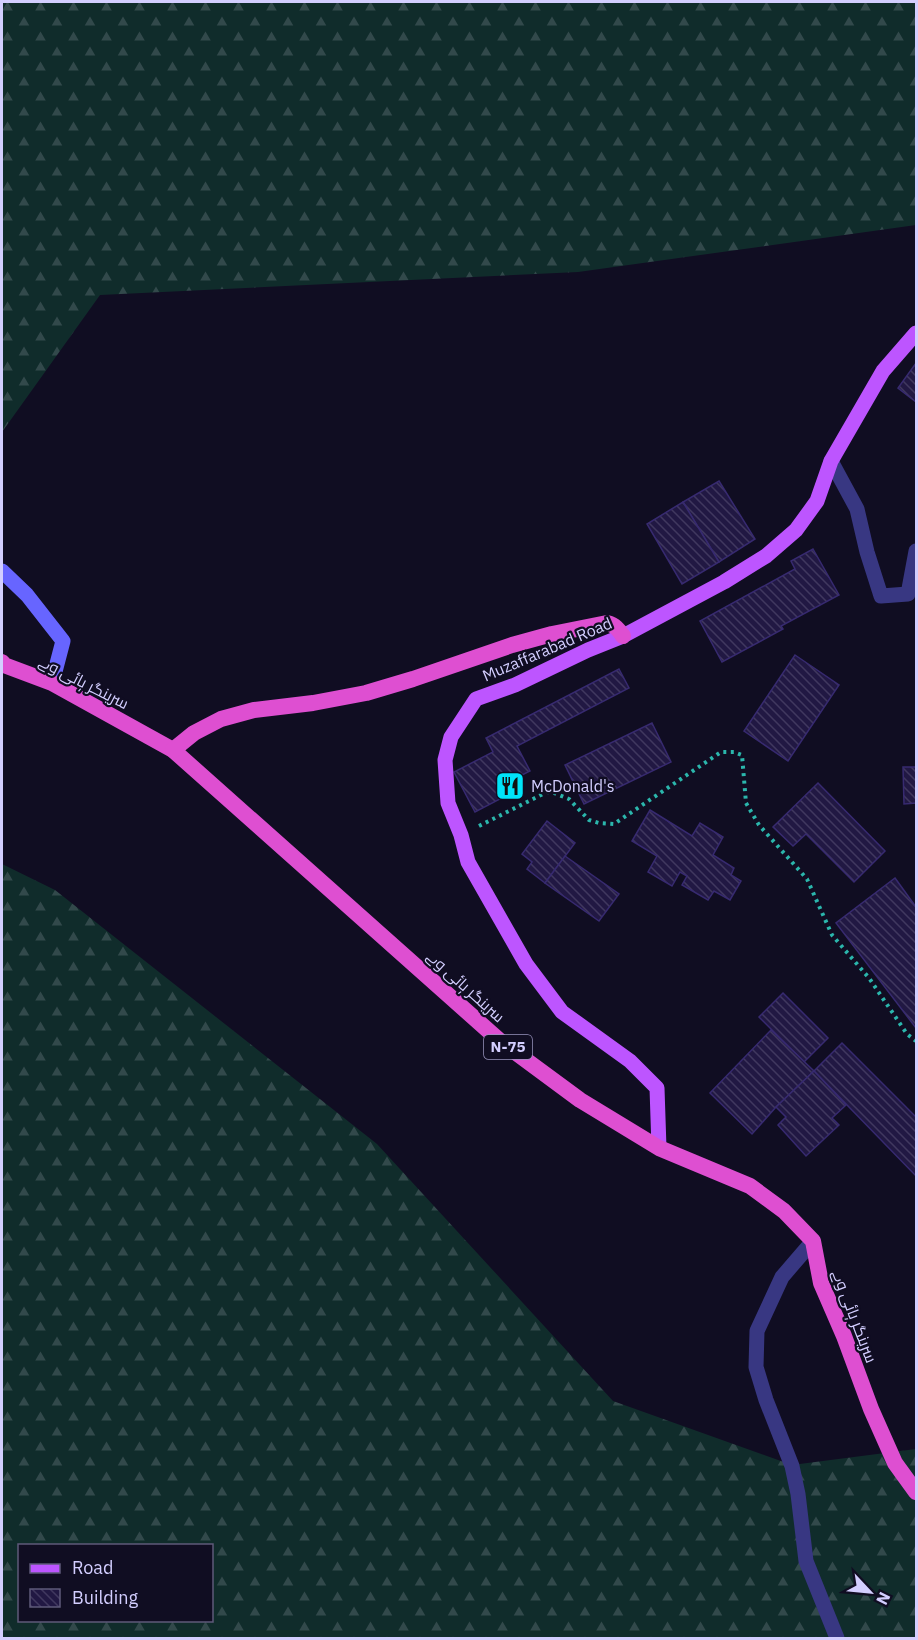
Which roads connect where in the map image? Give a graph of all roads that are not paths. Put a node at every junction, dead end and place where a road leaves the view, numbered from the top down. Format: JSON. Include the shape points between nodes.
{"nodes":[{"id":1,"x":916,"y":333,"type":"edge"},
{"id":2,"x":831,"y":461,"type":"junction"},
{"id":3,"x":916,"y":551,"type":"edge"},
{"id":4,"x":2,"y":571,"type":"edge"},
{"id":5,"x":623,"y":636,"type":"junction"},
{"id":6,"x":2,"y":665,"type":"edge"},
{"id":7,"x":52,"y":683,"type":"junction"},
{"id":8,"x":173,"y":750,"type":"junction"},
{"id":9,"x":659,"y":1148,"type":"junction"},
{"id":10,"x":813,"y":1241,"type":"junction"},
{"id":11,"x":916,"y":1492,"type":"edge"},
{"id":12,"x":837,"y":1638,"type":"edge"}],
"edges":[{"from":1,"to":2,"type":"main road","name":"Muzaffarabad Road","via":[[883,371]]},
{"from":2,"to":3,"type":"street","via":[[857,509],[881,596],[908,594]]},
{"from":2,"to":5,"type":"main road","name":"Muzaffarabad Road","via":[[817,501],[796,530],[766,556]]},
{"from":4,"to":7,"type":"main road","via":[[63,641]]},
{"from":5,"to":8,"type":"highway","via":[[618,628],[607,623],[552,634],[366,693],[254,710],[221,719]]},
{"from":5,"to":9,"type":"main road","name":"Muzaffarabad Road","via":[[476,699],[451,736],[445,760],[448,803],[468,862],[526,964],[562,1012],[630,1060],[657,1088]]},
{"from":6,"to":7,"type":"highway","name":"سرینگر ہائی وے","number":"N-75"},
{"from":7,"to":8,"type":"highway","name":"سرینگر ہائی وے","number":"N-75"},
{"from":8,"to":9,"type":"highway","name":"سرینگر ہائی وے","number":"N-75","via":[[500,1041],[580,1100]]},
{"from":9,"to":10,"type":"highway","name":"سرینگر ہائی وے","number":"N-75","via":[[750,1186],[784,1211]]},
{"from":10,"to":11,"type":"highway","name":"سرینگر ہائی وے","via":[[821,1283],[871,1409],[895,1462]]},
{"from":10,"to":12,"type":"street","via":[[782,1277],[757,1331],[756,1367],[792,1466],[806,1561]]}]}
